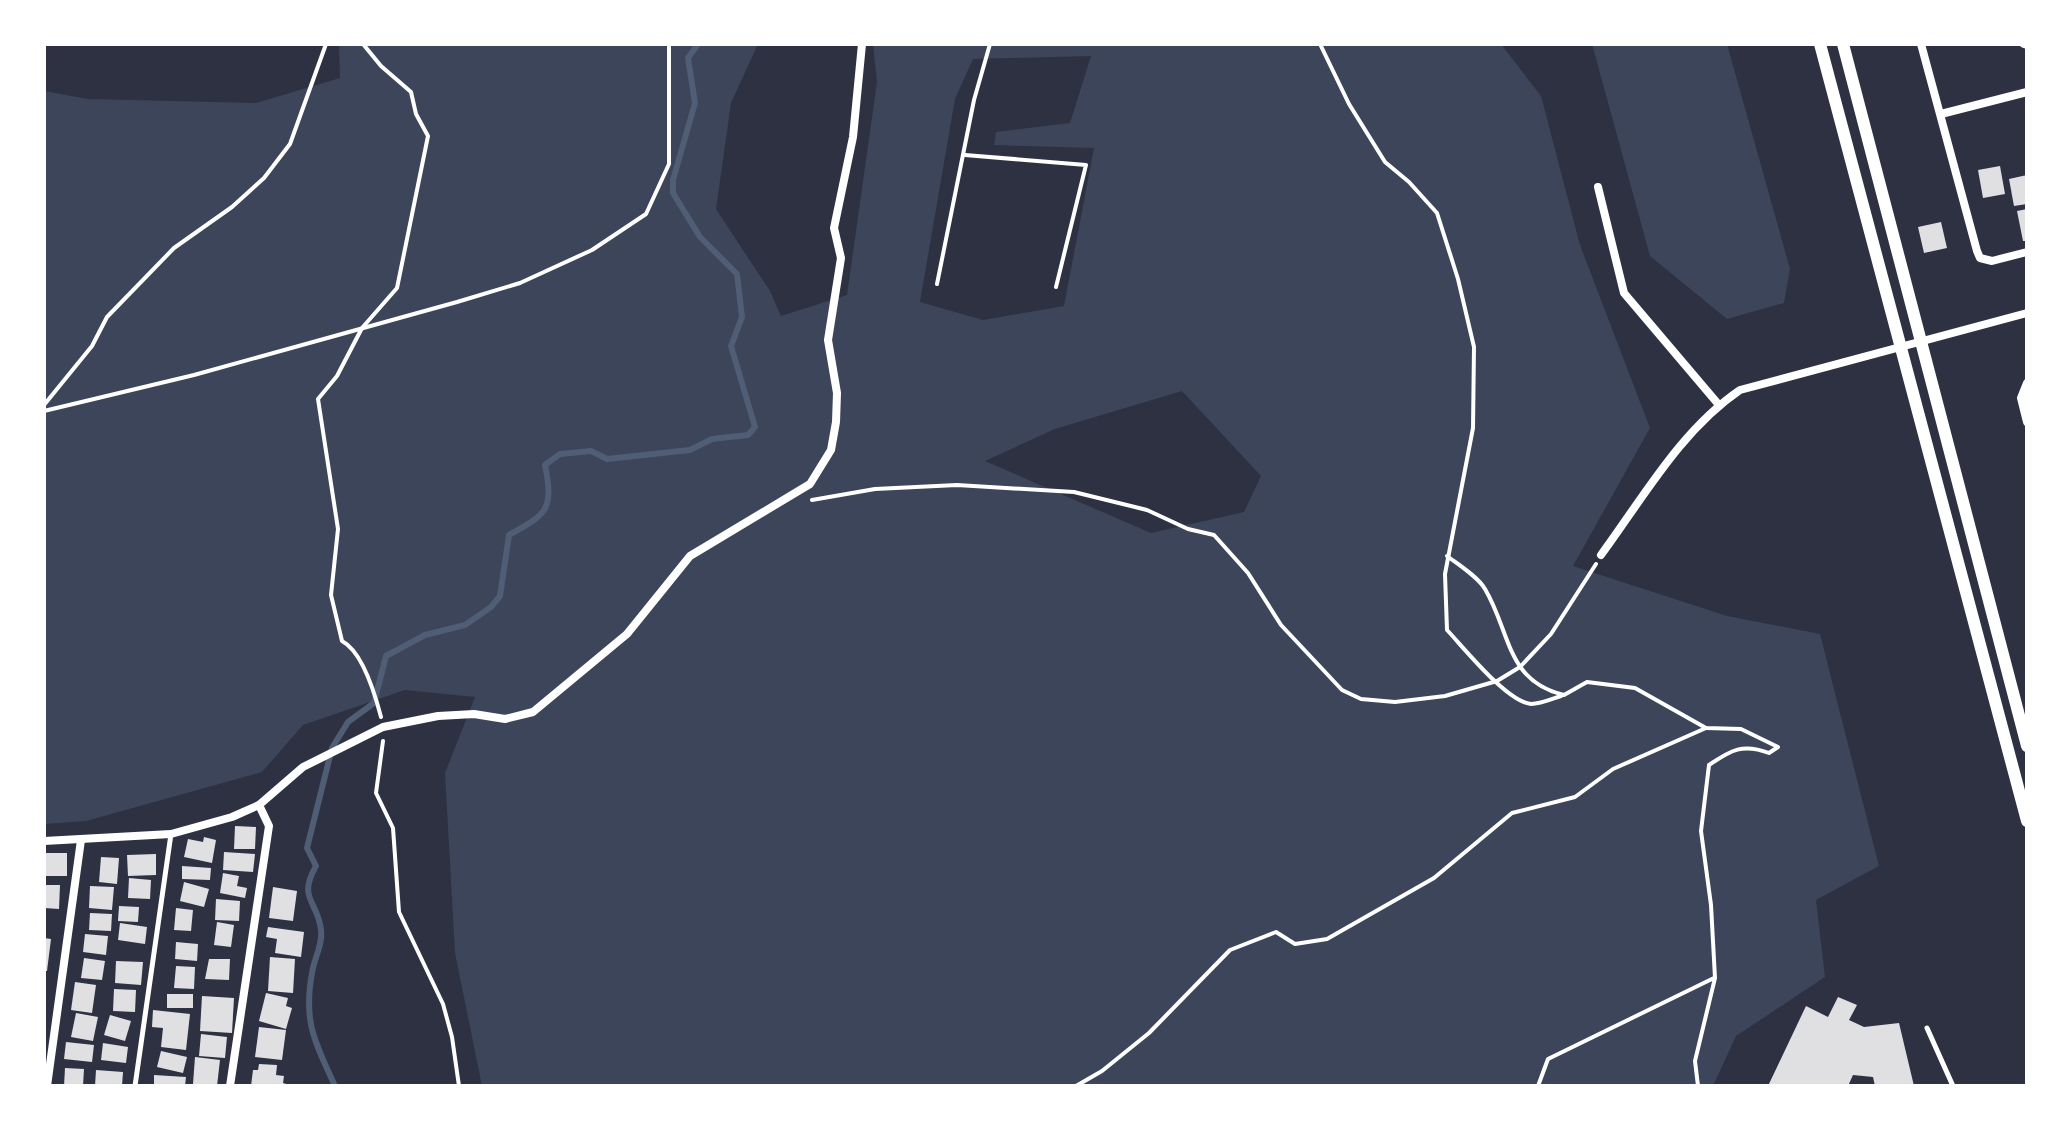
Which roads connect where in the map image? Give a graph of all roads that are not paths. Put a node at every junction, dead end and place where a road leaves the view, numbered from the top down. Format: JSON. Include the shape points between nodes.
{"nodes":[{"id":1,"x":862,"y":44,"type":"edge"},
{"id":2,"x":1820,"y":44,"type":"edge"},
{"id":3,"x":1843,"y":44,"type":"edge"},
{"id":4,"x":1921,"y":44,"type":"edge"},
{"id":5,"x":2027,"y":92,"type":"edge"},
{"id":6,"x":1941,"y":114,"type":"junction"},
{"id":7,"x":1598,"y":187,"type":"dead end"},
{"id":8,"x":2027,"y":252,"type":"edge"},
{"id":9,"x":2027,"y":313,"type":"edge"},
{"id":10,"x":1921,"y":341,"type":"junction"},
{"id":11,"x":1902,"y":346,"type":"junction"},
{"id":12,"x":2027,"y":383,"type":"edge"},
{"id":13,"x":1719,"y":405,"type":"junction"},
{"id":14,"x":2027,"y":422,"type":"edge"},
{"id":15,"x":1601,"y":555,"type":"road end"},
{"id":16,"x":2027,"y":746,"type":"edge"},
{"id":17,"x":259,"y":805,"type":"junction"},
{"id":18,"x":2027,"y":821,"type":"edge"},
{"id":19,"x":171,"y":834,"type":"junction"},
{"id":20,"x":81,"y":840,"type":"junction"},
{"id":21,"x":44,"y":841,"type":"edge"},
{"id":22,"x":1927,"y":1028,"type":"dead end"},
{"id":23,"x":47,"y":1086,"type":"edge"},
{"id":24,"x":135,"y":1086,"type":"edge"},
{"id":25,"x":230,"y":1086,"type":"edge"},
{"id":26,"x":1953,"y":1086,"type":"edge"}],
"edges":[{"from":1,"to":17,"type":"street","via":[[853,137],[834,228],[841,258],[828,340],[836,422],[831,450],[810,484],[690,556],[627,634],[533,712],[505,719],[438,716],[383,727],[307,766]]},
{"from":2,"to":11,"type":"street"},
{"from":3,"to":10,"type":"street"},
{"from":4,"to":6,"type":"street"},
{"from":5,"to":6,"type":"street"},
{"from":6,"to":8,"type":"street","via":[[1980,258],[1992,261]]},
{"from":7,"to":13,"type":"street","via":[[1624,293]]},
{"from":9,"to":10,"type":"street"},
{"from":10,"to":11,"type":"street"},
{"from":10,"to":16,"type":"street"},
{"from":11,"to":13,"type":"street","via":[[1740,390]]},
{"from":11,"to":18,"type":"street"},
{"from":12,"to":14,"type":"street","via":[[2021,398]]},
{"from":13,"to":15,"type":"street","via":[[1689,435]]},
{"from":17,"to":19,"type":"street"},
{"from":17,"to":25,"type":"street","via":[[269,826]]},
{"from":19,"to":20,"type":"street"},
{"from":19,"to":24,"type":"lane"},
{"from":20,"to":21,"type":"street"},
{"from":20,"to":23,"type":"street"},
{"from":22,"to":26,"type":"lane"}]}
